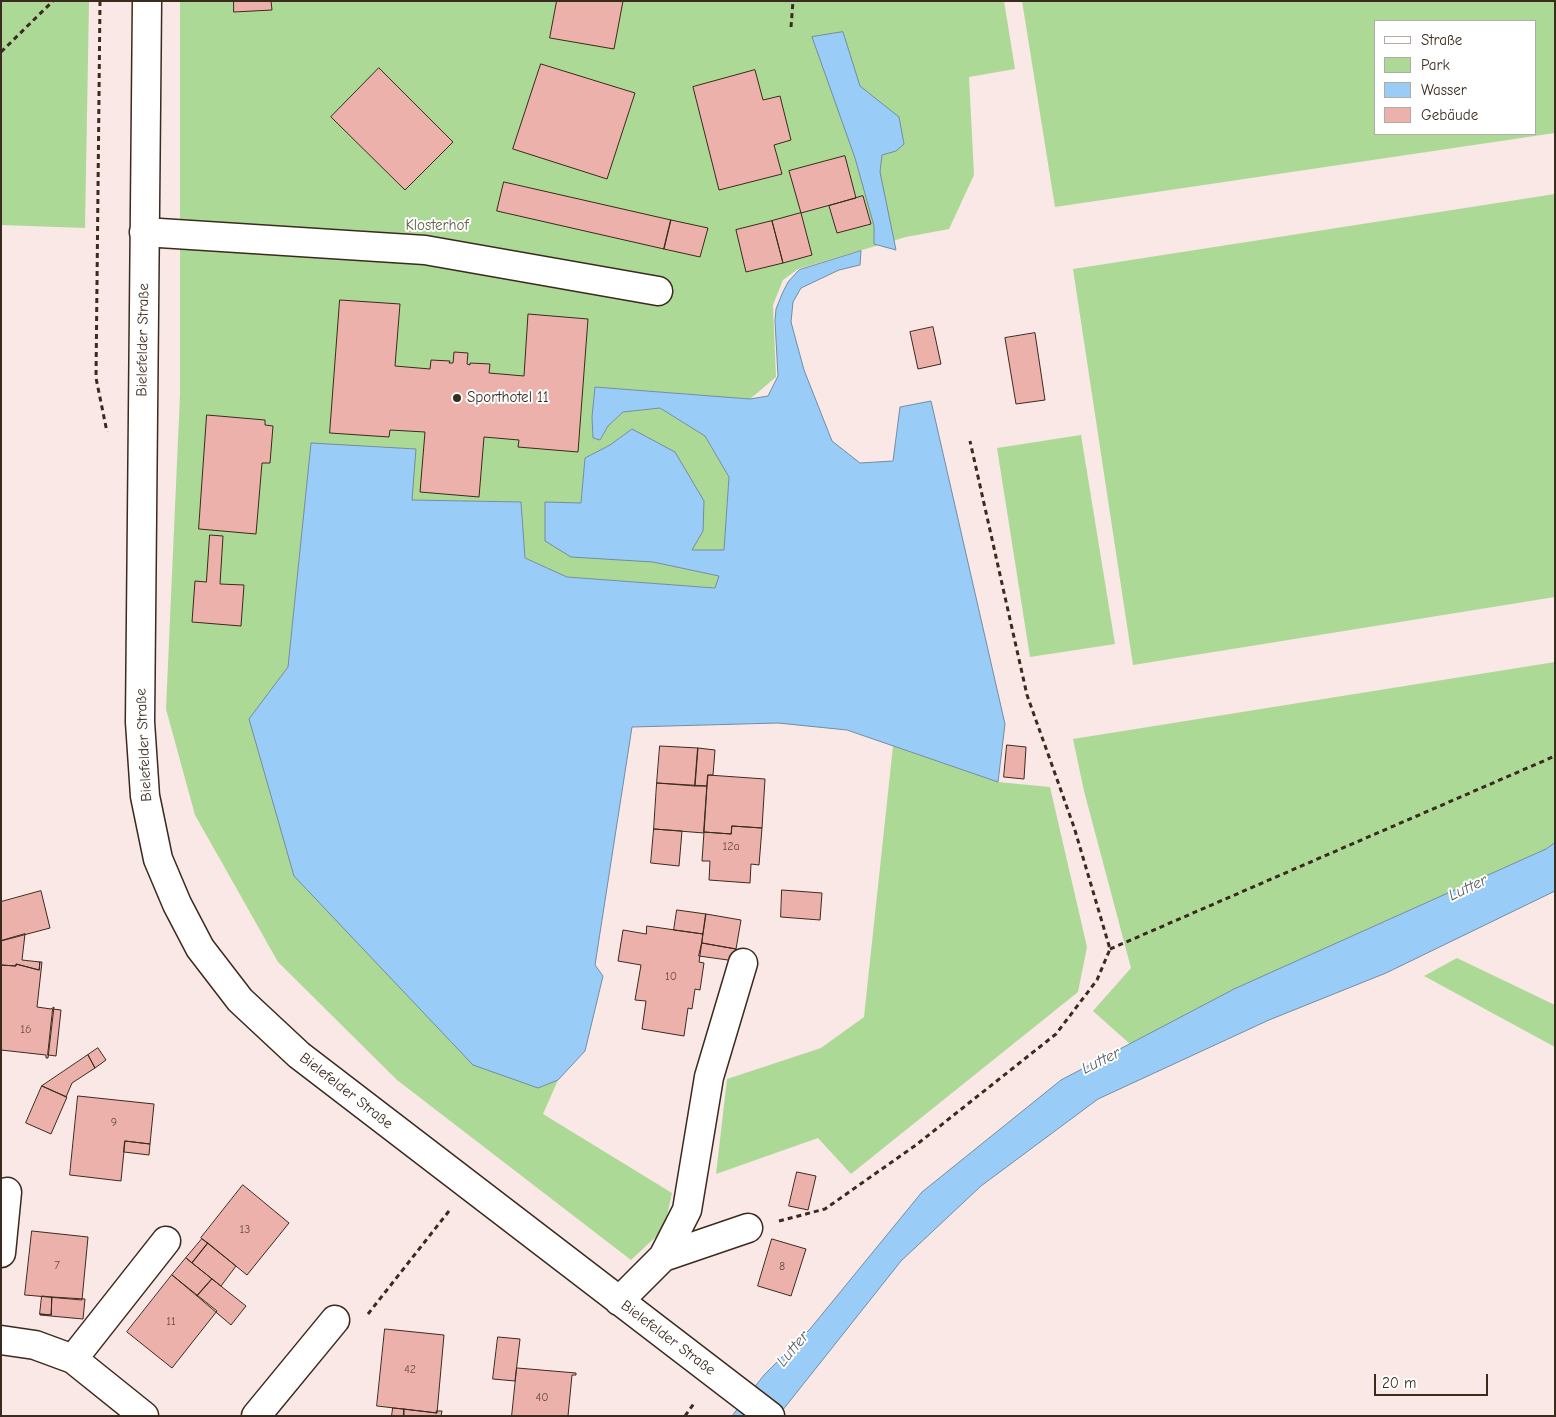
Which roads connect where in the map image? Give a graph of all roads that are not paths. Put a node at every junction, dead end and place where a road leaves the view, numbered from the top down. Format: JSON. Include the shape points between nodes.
{"nodes":[{"id":1,"x":147,"y":1,"type":"edge"},
{"id":2,"x":144,"y":232,"type":"junction"},
{"id":3,"x":658,"y":291,"type":"dead end"},
{"id":4,"x":743,"y":963,"type":"dead end"},
{"id":5,"x":7,"y":1192,"type":"dead end"},
{"id":6,"x":748,"y":1228,"type":"road end"},
{"id":7,"x":166,"y":1241,"type":"dead end"},
{"id":8,"x":1,"y":1253,"type":"edge"},
{"id":9,"x":664,"y":1256,"type":"junction"},
{"id":10,"x":619,"y":1301,"type":"junction"},
{"id":11,"x":335,"y":1320,"type":"road end"},
{"id":12,"x":1,"y":1340,"type":"edge"},
{"id":13,"x":73,"y":1359,"type":"junction"},
{"id":14,"x":144,"y":1416,"type":"edge"},
{"id":15,"x":256,"y":1416,"type":"edge"},
{"id":16,"x":770,"y":1416,"type":"edge"}],
"edges":[{"from":1,"to":2,"type":"street","name":"Bielefelder Straße"},
{"from":2,"to":3,"type":"street","via":[[426,250]]},
{"from":2,"to":10,"type":"street","name":"Bielefelder Straße","via":[[140,722],[145,796],[158,859],[177,904],[200,948],[240,1000],[300,1056]]},
{"from":4,"to":9,"type":"street","via":[[709,1077],[687,1210]]},
{"from":5,"to":8,"type":"street"},
{"from":6,"to":9,"type":"street"},
{"from":7,"to":13,"type":"street"},
{"from":9,"to":10,"type":"street"},
{"from":10,"to":16,"type":"street","name":"Bielefelder Straße"},
{"from":11,"to":15,"type":"street"},
{"from":12,"to":13,"type":"street","via":[[35,1345]]},
{"from":13,"to":14,"type":"street"}]}
